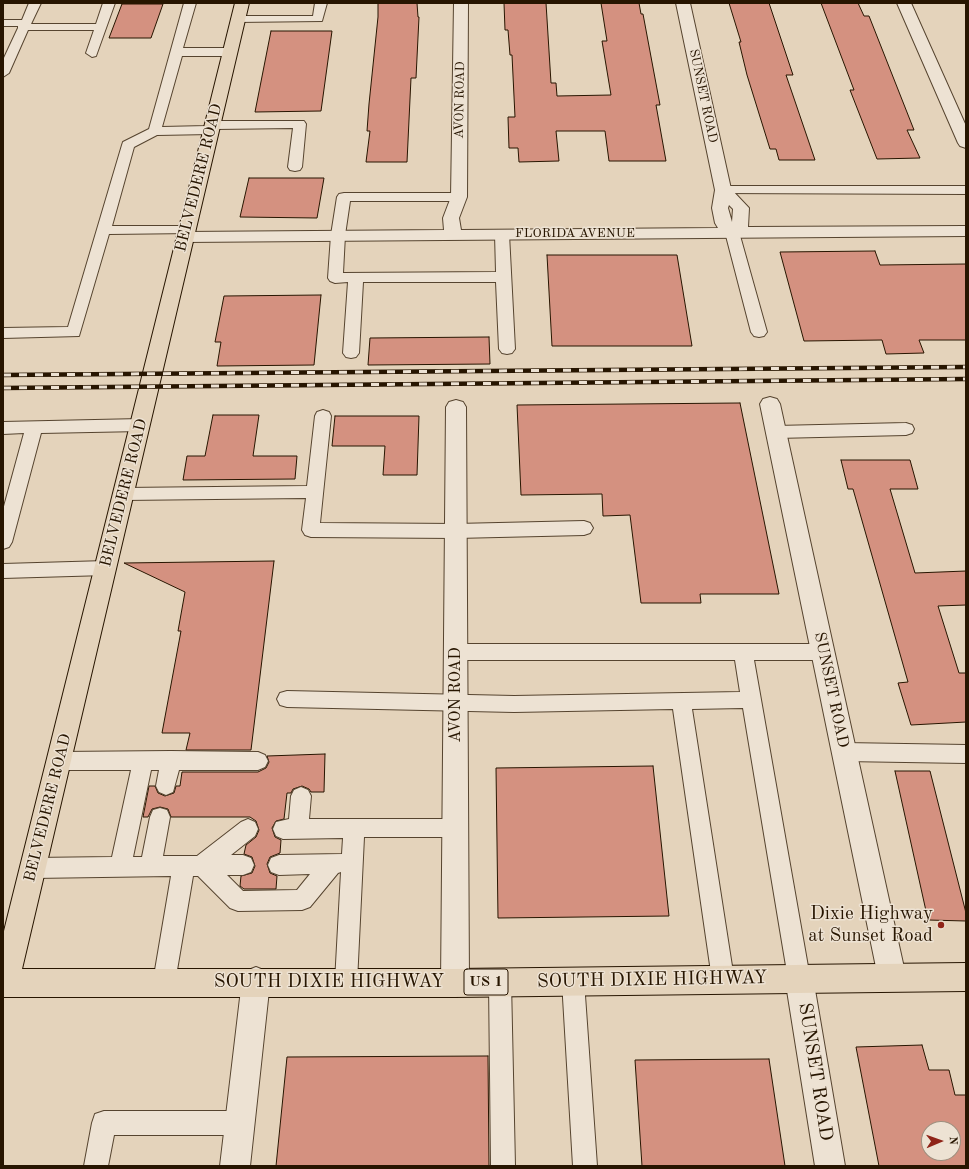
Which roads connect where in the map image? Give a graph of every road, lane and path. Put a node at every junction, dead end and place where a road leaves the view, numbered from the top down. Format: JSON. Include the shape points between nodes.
{"nodes":[{"id":1,"x":35,"y":3,"type":"edge"},
{"id":2,"x":109,"y":3,"type":"edge"},
{"id":3,"x":190,"y":3,"type":"edge"},
{"id":4,"x":321,"y":3,"type":"edge"},
{"id":5,"x":461,"y":3,"type":"edge"},
{"id":6,"x":683,"y":3,"type":"edge"},
{"id":7,"x":904,"y":3,"type":"edge"},
{"id":8,"x":240,"y":11,"type":"edge"},
{"id":9,"x":3,"y":23,"type":"edge"},
{"id":10,"x":24,"y":25,"type":"junction"},
{"id":11,"x":101,"y":26,"type":"junction"},
{"id":12,"x":92,"y":52,"type":"dead end"},
{"id":13,"x":177,"y":52,"type":"junction"},
{"id":14,"x":230,"y":52,"type":"junction"},
{"id":15,"x":3,"y":73,"type":"edge"},
{"id":16,"x":211,"y":128,"type":"junction"},
{"id":17,"x":155,"y":131,"type":"junction"},
{"id":18,"x":966,"y":143,"type":"edge"},
{"id":19,"x":295,"y":167,"type":"dead end"},
{"id":20,"x":723,"y":190,"type":"junction"},
{"id":21,"x":966,"y":190,"type":"edge"},
{"id":22,"x":459,"y":197,"type":"junction"},
{"id":23,"x":103,"y":230,"type":"junction"},
{"id":24,"x":966,"y":231,"type":"edge"},
{"id":25,"x":732,"y":232,"type":"junction"},
{"id":26,"x":186,"y":233,"type":"junction"},
{"id":27,"x":472,"y":234,"type":"junction"},
{"id":28,"x":502,"y":234,"type":"junction"},
{"id":29,"x":338,"y":235,"type":"junction"},
{"id":30,"x":452,"y":235,"type":"junction"},
{"id":31,"x":503,"y":277,"type":"junction"},
{"id":32,"x":356,"y":278,"type":"junction"},
{"id":33,"x":759,"y":332,"type":"dead end"},
{"id":34,"x":3,"y":333,"type":"edge"},
{"id":35,"x":507,"y":349,"type":"dead end"},
{"id":36,"x":351,"y":353,"type":"dead end"},
{"id":37,"x":770,"y":404,"type":"dead end"},
{"id":38,"x":456,"y":407,"type":"dead end"},
{"id":39,"x":322,"y":416,"type":"dead end"},
{"id":40,"x":141,"y":425,"type":"junction"},
{"id":41,"x":3,"y":428,"type":"edge"},
{"id":42,"x":34,"y":428,"type":"junction"},
{"id":43,"x":906,"y":429,"type":"dead end"},
{"id":44,"x":776,"y":432,"type":"junction"},
{"id":45,"x":9,"y":492,"type":"edge"},
{"id":46,"x":315,"y":492,"type":"junction"},
{"id":47,"x":124,"y":494,"type":"junction"},
{"id":48,"x":584,"y":528,"type":"dead end"},
{"id":49,"x":456,"y":531,"type":"junction"},
{"id":50,"x":3,"y":542,"type":"edge"},
{"id":51,"x":106,"y":568,"type":"junction"},
{"id":52,"x":3,"y":571,"type":"edge"},
{"id":53,"x":456,"y":652,"type":"junction"},
{"id":54,"x":743,"y":652,"type":"junction"},
{"id":55,"x":822,"y":652,"type":"junction"},
{"id":56,"x":287,"y":699,"type":"dead end"},
{"id":57,"x":752,"y":700,"type":"junction"},
{"id":58,"x":681,"y":701,"type":"junction"},
{"id":59,"x":456,"y":703,"type":"junction"},
{"id":60,"x":844,"y":752,"type":"junction"},
{"id":61,"x":966,"y":754,"type":"edge"},
{"id":62,"x":171,"y":760,"type":"junction"},
{"id":63,"x":60,"y":761,"type":"junction"},
{"id":64,"x":143,"y":761,"type":"junction"},
{"id":65,"x":258,"y":761,"type":"dead end"},
{"id":66,"x":166,"y":786,"type":"dead end"},
{"id":67,"x":302,"y":796,"type":"dead end"},
{"id":68,"x":160,"y":817,"type":"dead end"},
{"id":69,"x":354,"y":828,"type":"junction"},
{"id":70,"x":455,"y":828,"type":"junction"},
{"id":71,"x":248,"y":829,"type":"dead end"},
{"id":72,"x":342,"y":863,"type":"junction"},
{"id":73,"x":193,"y":865,"type":"junction"},
{"id":74,"x":243,"y":865,"type":"dead end"},
{"id":75,"x":279,"y":865,"type":"dead end"},
{"id":76,"x":151,"y":866,"type":"junction"},
{"id":77,"x":120,"y":867,"type":"junction"},
{"id":78,"x":33,"y":868,"type":"junction"},
{"id":79,"x":892,"y":977,"type":"junction"},
{"id":80,"x":966,"y":977,"type":"edge"},
{"id":81,"x":799,"y":978,"type":"junction"},
{"id":82,"x":723,"y":979,"type":"junction"},
{"id":83,"x":256,"y":981,"type":"junction"},
{"id":84,"x":573,"y":981,"type":"junction"},
{"id":85,"x":4,"y":982,"type":"edge"},
{"id":86,"x":164,"y":982,"type":"junction"},
{"id":87,"x":346,"y":982,"type":"junction"},
{"id":88,"x":455,"y":982,"type":"junction"},
{"id":89,"x":500,"y":982,"type":"junction"},
{"id":90,"x":240,"y":1123,"type":"junction"},
{"id":91,"x":96,"y":1166,"type":"edge"},
{"id":92,"x":235,"y":1166,"type":"edge"},
{"id":93,"x":503,"y":1166,"type":"edge"},
{"id":94,"x":585,"y":1166,"type":"edge"},
{"id":95,"x":830,"y":1166,"type":"edge"}],
"edges":[{"from":1,"to":10,"type":"lane"},
{"from":2,"to":11,"type":"lane"},
{"from":3,"to":13,"type":"lane"},
{"from":4,"to":8,"type":"lane","via":[[318,19]]},
{"from":5,"to":22,"type":"street","name":"AVON ROAD"},
{"from":6,"to":20,"type":"street","name":"SUNSET ROAD"},
{"from":7,"to":18,"type":"street"},
{"from":8,"to":14,"type":"main road","name":"BELVEDERE ROAD"},
{"from":9,"to":10,"type":"lane"},
{"from":10,"to":11,"type":"lane"},
{"from":10,"to":15,"type":"lane"},
{"from":11,"to":12,"type":"lane"},
{"from":13,"to":14,"type":"lane"},
{"from":13,"to":17,"type":"lane"},
{"from":14,"to":16,"type":"main road","name":"BELVEDERE ROAD"},
{"from":16,"to":17,"type":"lane"},
{"from":16,"to":19,"type":"lane","via":[[300,124]]},
{"from":16,"to":26,"type":"main road","name":"BELVEDERE ROAD"},
{"from":17,"to":23,"type":"lane","via":[[128,145]]},
{"from":20,"to":21,"type":"lane"},
{"from":20,"to":25,"type":"street","name":"SUNSET ROAD","via":[[720,208],[723,223]]},
{"from":22,"to":27,"type":"street","name":"AVON ROAD","via":[[466,206]]},
{"from":22,"to":29,"type":"lane","via":[[344,197]]},
{"from":22,"to":30,"type":"street","name":"AVON ROAD","via":[[451,218]]},
{"from":23,"to":26,"type":"lane"},
{"from":23,"to":34,"type":"lane","via":[[74,332]]},
{"from":24,"to":25,"type":"street","name":"FLORIDA AVENUE"},
{"from":25,"to":28,"type":"street","name":"FLORIDA AVENUE"},
{"from":25,"to":33,"type":"lane"},
{"from":26,"to":29,"type":"street","name":"FLORIDA AVENUE"},
{"from":26,"to":40,"type":"main road","name":"BELVEDERE ROAD"},
{"from":27,"to":28,"type":"street","name":"FLORIDA AVENUE"},
{"from":27,"to":30,"type":"street","name":"FLORIDA AVENUE"},
{"from":28,"to":31,"type":"lane"},
{"from":29,"to":30,"type":"street","name":"FLORIDA AVENUE"},
{"from":29,"to":32,"type":"lane","via":[[335,278]]},
{"from":31,"to":32,"type":"lane"},
{"from":31,"to":35,"type":"lane"},
{"from":32,"to":36,"type":"lane"},
{"from":37,"to":44,"type":"street","name":"SUNSET ROAD"},
{"from":38,"to":49,"type":"street","name":"AVON ROAD"},
{"from":39,"to":46,"type":"lane"},
{"from":40,"to":42,"type":"lane"},
{"from":40,"to":47,"type":"main road","name":"BELVEDERE ROAD"},
{"from":41,"to":42,"type":"lane"},
{"from":42,"to":45,"type":"lane"},
{"from":43,"to":44,"type":"lane"},
{"from":44,"to":55,"type":"street","name":"SUNSET ROAD"},
{"from":45,"to":50,"type":"lane"},
{"from":46,"to":47,"type":"lane"},
{"from":46,"to":49,"type":"lane","via":[[311,530]]},
{"from":47,"to":51,"type":"main road","name":"BELVEDERE ROAD"},
{"from":48,"to":49,"type":"lane"},
{"from":49,"to":53,"type":"street","name":"AVON ROAD"},
{"from":51,"to":52,"type":"lane"},
{"from":51,"to":63,"type":"main road","name":"BELVEDERE ROAD"},
{"from":53,"to":54,"type":"lane"},
{"from":53,"to":59,"type":"street","name":"AVON ROAD"},
{"from":54,"to":55,"type":"lane"},
{"from":54,"to":57,"type":"lane"},
{"from":55,"to":60,"type":"street","name":"SUNSET ROAD"},
{"from":56,"to":59,"type":"lane"},
{"from":57,"to":58,"type":"lane"},
{"from":57,"to":81,"type":"lane"},
{"from":58,"to":59,"type":"lane"},
{"from":58,"to":82,"type":"lane"},
{"from":59,"to":70,"type":"street","name":"AVON ROAD"},
{"from":60,"to":61,"type":"lane"},
{"from":60,"to":79,"type":"street","name":"SUNSET ROAD"},
{"from":62,"to":64,"type":"lane"},
{"from":62,"to":65,"type":"lane"},
{"from":62,"to":66,"type":"lane"},
{"from":63,"to":64,"type":"lane"},
{"from":63,"to":78,"type":"main road","name":"BELVEDERE ROAD"},
{"from":64,"to":77,"type":"lane"},
{"from":67,"to":69,"type":"lane","via":[[290,829]]},
{"from":68,"to":76,"type":"lane"},
{"from":69,"to":70,"type":"lane"},
{"from":69,"to":72,"type":"lane"},
{"from":70,"to":88,"type":"street","name":"AVON ROAD"},
{"from":71,"to":73,"type":"lane"},
{"from":72,"to":73,"type":"lane","via":[[302,900],[238,901]]},
{"from":72,"to":75,"type":"lane"},
{"from":72,"to":87,"type":"lane"},
{"from":73,"to":74,"type":"lane"},
{"from":73,"to":76,"type":"lane"},
{"from":73,"to":86,"type":"lane"},
{"from":76,"to":77,"type":"lane"},
{"from":77,"to":78,"type":"lane"},
{"from":78,"to":85,"type":"main road","name":"BELVEDERE ROAD"},
{"from":79,"to":80,"type":"main road","name":"SOUTH DIXIE HIGHWAY","number":"US 1"},
{"from":79,"to":81,"type":"main road","name":"SOUTH DIXIE HIGHWAY","number":"US 1"},
{"from":81,"to":82,"type":"main road","name":"SOUTH DIXIE HIGHWAY","number":"US 1"},
{"from":81,"to":95,"type":"street","name":"SUNSET ROAD"},
{"from":82,"to":84,"type":"main road","name":"SOUTH DIXIE HIGHWAY","number":"US 1"},
{"from":83,"to":86,"type":"main road","name":"SOUTH DIXIE HIGHWAY","number":"US 1"},
{"from":83,"to":87,"type":"main road","name":"SOUTH DIXIE HIGHWAY","number":"US 1"},
{"from":83,"to":90,"type":"street"},
{"from":84,"to":89,"type":"main road","name":"SOUTH DIXIE HIGHWAY","number":"US 1"},
{"from":84,"to":94,"type":"lane"},
{"from":85,"to":86,"type":"main road","name":"SOUTH DIXIE HIGHWAY","number":"US 1"},
{"from":87,"to":88,"type":"main road","name":"SOUTH DIXIE HIGHWAY","number":"US 1"},
{"from":88,"to":89,"type":"main road","name":"SOUTH DIXIE HIGHWAY","number":"US 1"},
{"from":89,"to":93,"type":"lane"},
{"from":90,"to":91,"type":"lane","via":[[104,1123]]},
{"from":90,"to":92,"type":"street"}]}
